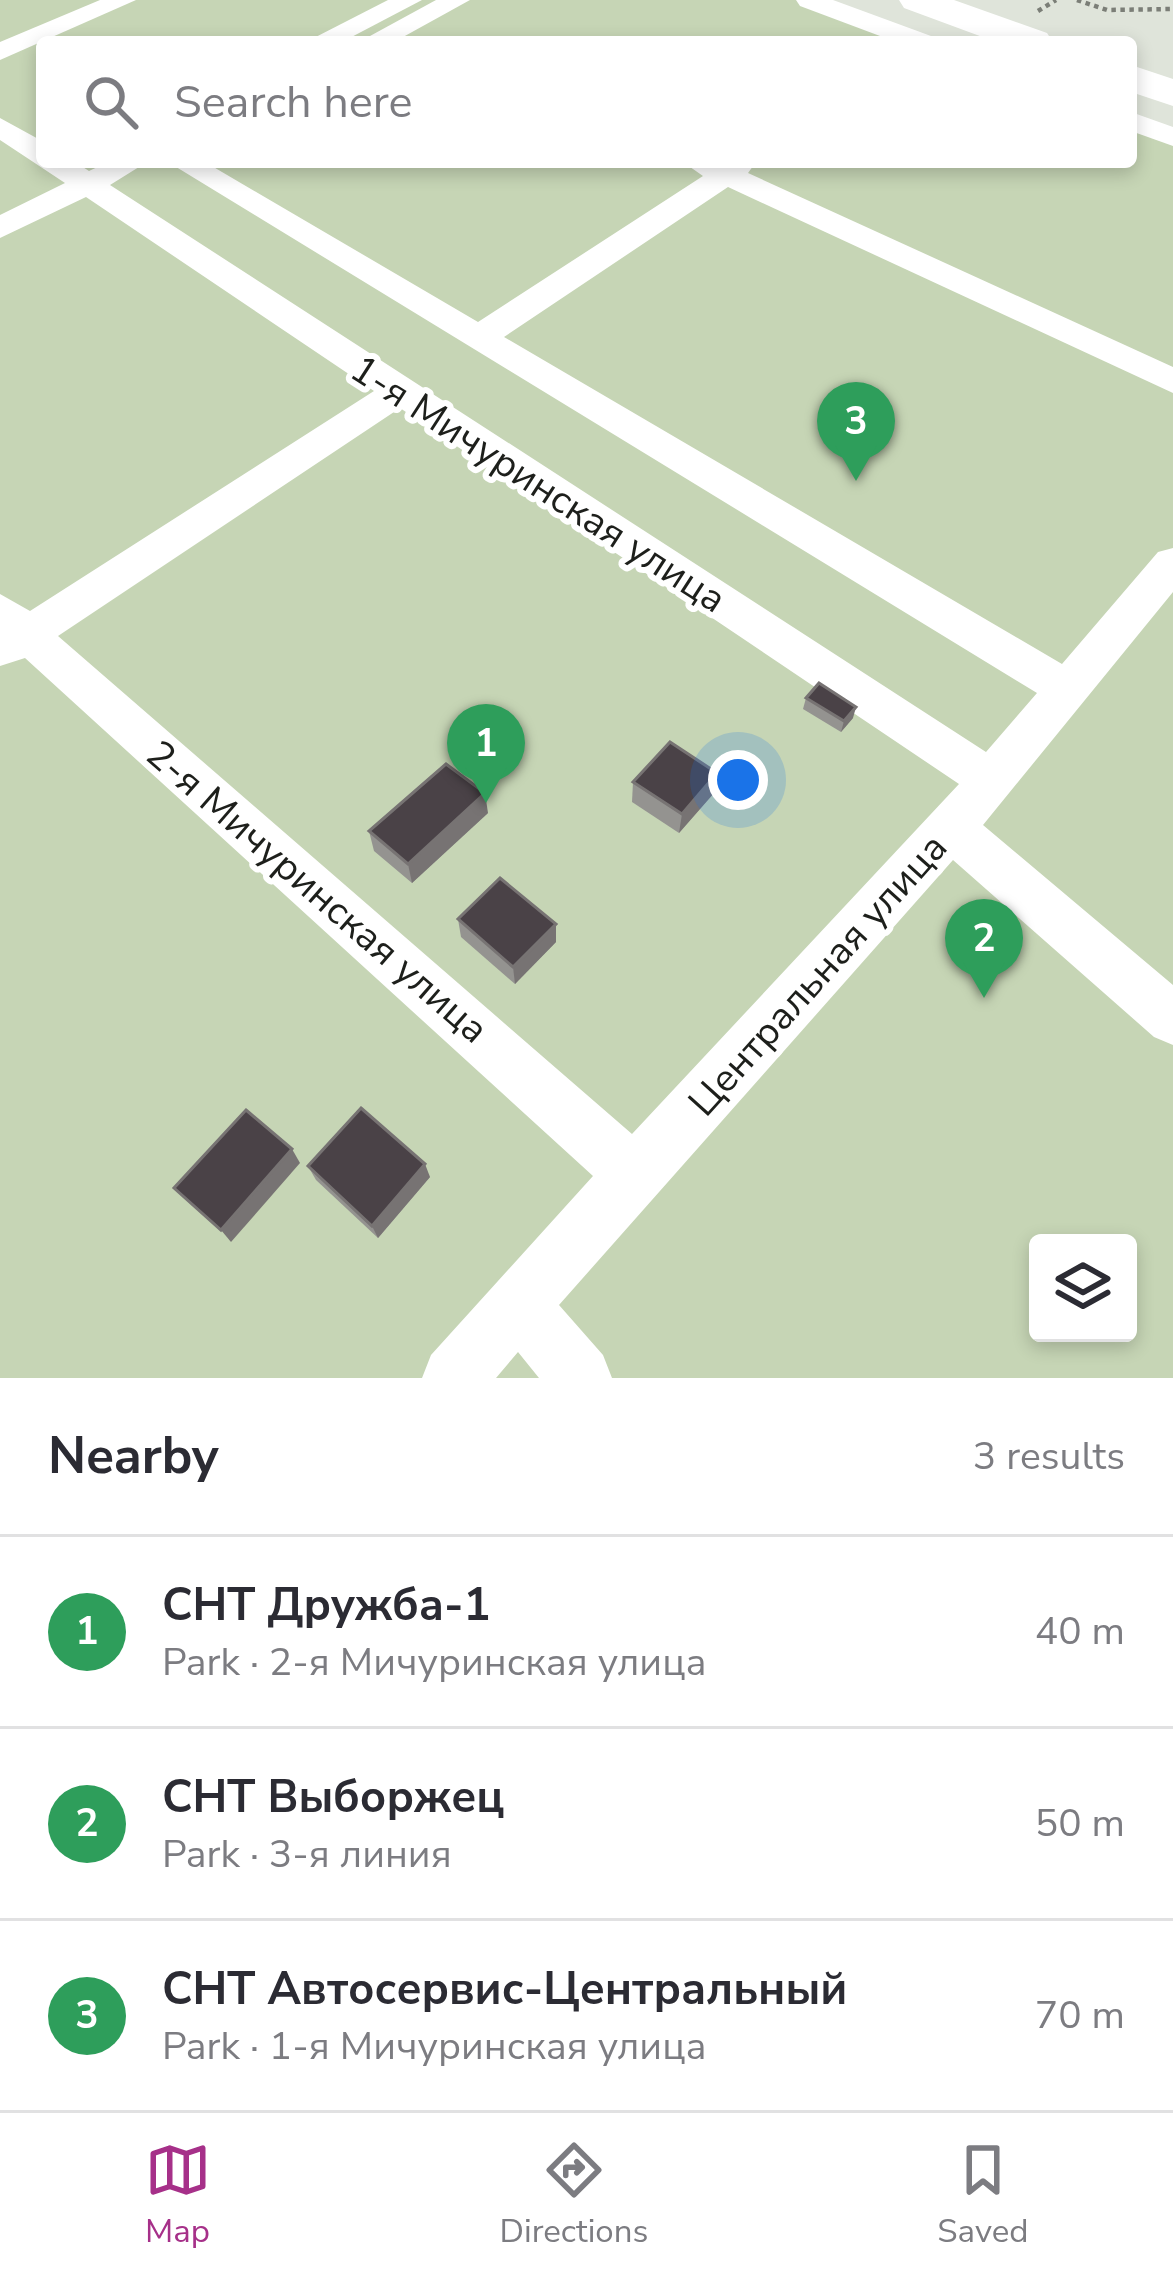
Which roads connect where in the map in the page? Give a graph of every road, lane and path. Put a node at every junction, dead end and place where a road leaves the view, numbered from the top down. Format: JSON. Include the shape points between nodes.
{"nodes":[{"id":1,"x":123,"y":0,"type":"edge"},
{"id":2,"x":457,"y":0,"type":"edge"},
{"id":3,"x":809,"y":0,"type":"edge"},
{"id":4,"x":918,"y":0,"type":"edge"},
{"id":5,"x":1077,"y":0,"type":"edge"},
{"id":6,"x":1104,"y":0,"type":"edge"},
{"id":7,"x":1094,"y":5,"type":"junction"},
{"id":8,"x":1173,"y":9,"type":"edge"},
{"id":9,"x":409,"y":12,"type":"edge"},
{"id":10,"x":38,"y":36,"type":"edge"},
{"id":11,"x":338,"y":36,"type":"edge"},
{"id":12,"x":379,"y":36,"type":"edge"},
{"id":13,"x":437,"y":36,"type":"dead end"},
{"id":14,"x":906,"y":36,"type":"edge"},
{"id":15,"x":1017,"y":36,"type":"edge"},
{"id":16,"x":36,"y":37,"type":"edge"},
{"id":17,"x":0,"y":52,"type":"edge"},
{"id":18,"x":1137,"y":80,"type":"edge"},
{"id":19,"x":1173,"y":93,"type":"edge"},
{"id":20,"x":1137,"y":124,"type":"edge"},
{"id":21,"x":0,"y":127,"type":"edge"},
{"id":22,"x":1173,"y":137,"type":"edge"},
{"id":23,"x":36,"y":150,"type":"edge"},
{"id":24,"x":63,"y":168,"type":"edge"},
{"id":25,"x":120,"y":168,"type":"edge"},
{"id":26,"x":193,"y":168,"type":"edge"},
{"id":27,"x":719,"y":168,"type":"edge"},
{"id":28,"x":726,"y":168,"type":"edge"},
{"id":29,"x":87,"y":185,"type":"junction"},
{"id":30,"x":0,"y":228,"type":"edge"},
{"id":31,"x":479,"y":337,"type":"junction"},
{"id":32,"x":1173,"y":381,"type":"edge"},
{"id":33,"x":398,"y":392,"type":"junction"},
{"id":34,"x":1173,"y":563,"type":"edge"},
{"id":35,"x":9,"y":632,"type":"edge"},
{"id":36,"x":1068,"y":688,"type":"junction"},
{"id":37,"x":991,"y":780,"type":"junction"},
{"id":38,"x":951,"y":828,"type":"junction"},
{"id":39,"x":1173,"y":1019,"type":"edge"},
{"id":40,"x":633,"y":1174,"type":"junction"},
{"id":41,"x":518,"y":1304,"type":"junction"},
{"id":42,"x":454,"y":1378,"type":"edge"},
{"id":43,"x":580,"y":1378,"type":"edge"}],
"edges":[{"from":1,"to":10,"type":"street"},
{"from":2,"to":9,"type":"street"},
{"from":3,"to":14,"type":"street"},
{"from":4,"to":15,"type":"main road"},
{"from":5,"to":7,"type":"path"},
{"from":6,"to":7,"type":"path"},
{"from":7,"to":8,"type":"path"},
{"from":9,"to":11,"type":"street"},
{"from":9,"to":12,"type":"street"},
{"from":9,"to":13,"type":"street"},
{"from":16,"to":17,"type":"street"},
{"from":18,"to":19,"type":"main road"},
{"from":20,"to":22,"type":"street"},
{"from":21,"to":23,"type":"street"},
{"from":24,"to":29,"type":"street","name":"1-я Мичуринская улица"},
{"from":25,"to":29,"type":"street"},
{"from":26,"to":31,"type":"street"},
{"from":27,"to":31,"type":"street"},
{"from":28,"to":32,"type":"street"},
{"from":29,"to":30,"type":"street"},
{"from":29,"to":33,"type":"street","name":"1-я Мичуринская улица"},
{"from":31,"to":36,"type":"street"},
{"from":33,"to":35,"type":"street"},
{"from":33,"to":37,"type":"street","name":"1-я Мичуринская улица"},
{"from":34,"to":36,"type":"street","name":"Центральная улица"},
{"from":35,"to":40,"type":"street","name":"2-я Мичуринская улица"},
{"from":36,"to":37,"type":"street","name":"Центральная улица"},
{"from":37,"to":38,"type":"street","name":"Центральная улица"},
{"from":38,"to":39,"type":"street"},
{"from":38,"to":40,"type":"street","name":"Центральная улица"},
{"from":40,"to":41,"type":"street","name":"Центральная улица"},
{"from":41,"to":42,"type":"street","name":"Центральная улица"},
{"from":41,"to":43,"type":"street"}]}
